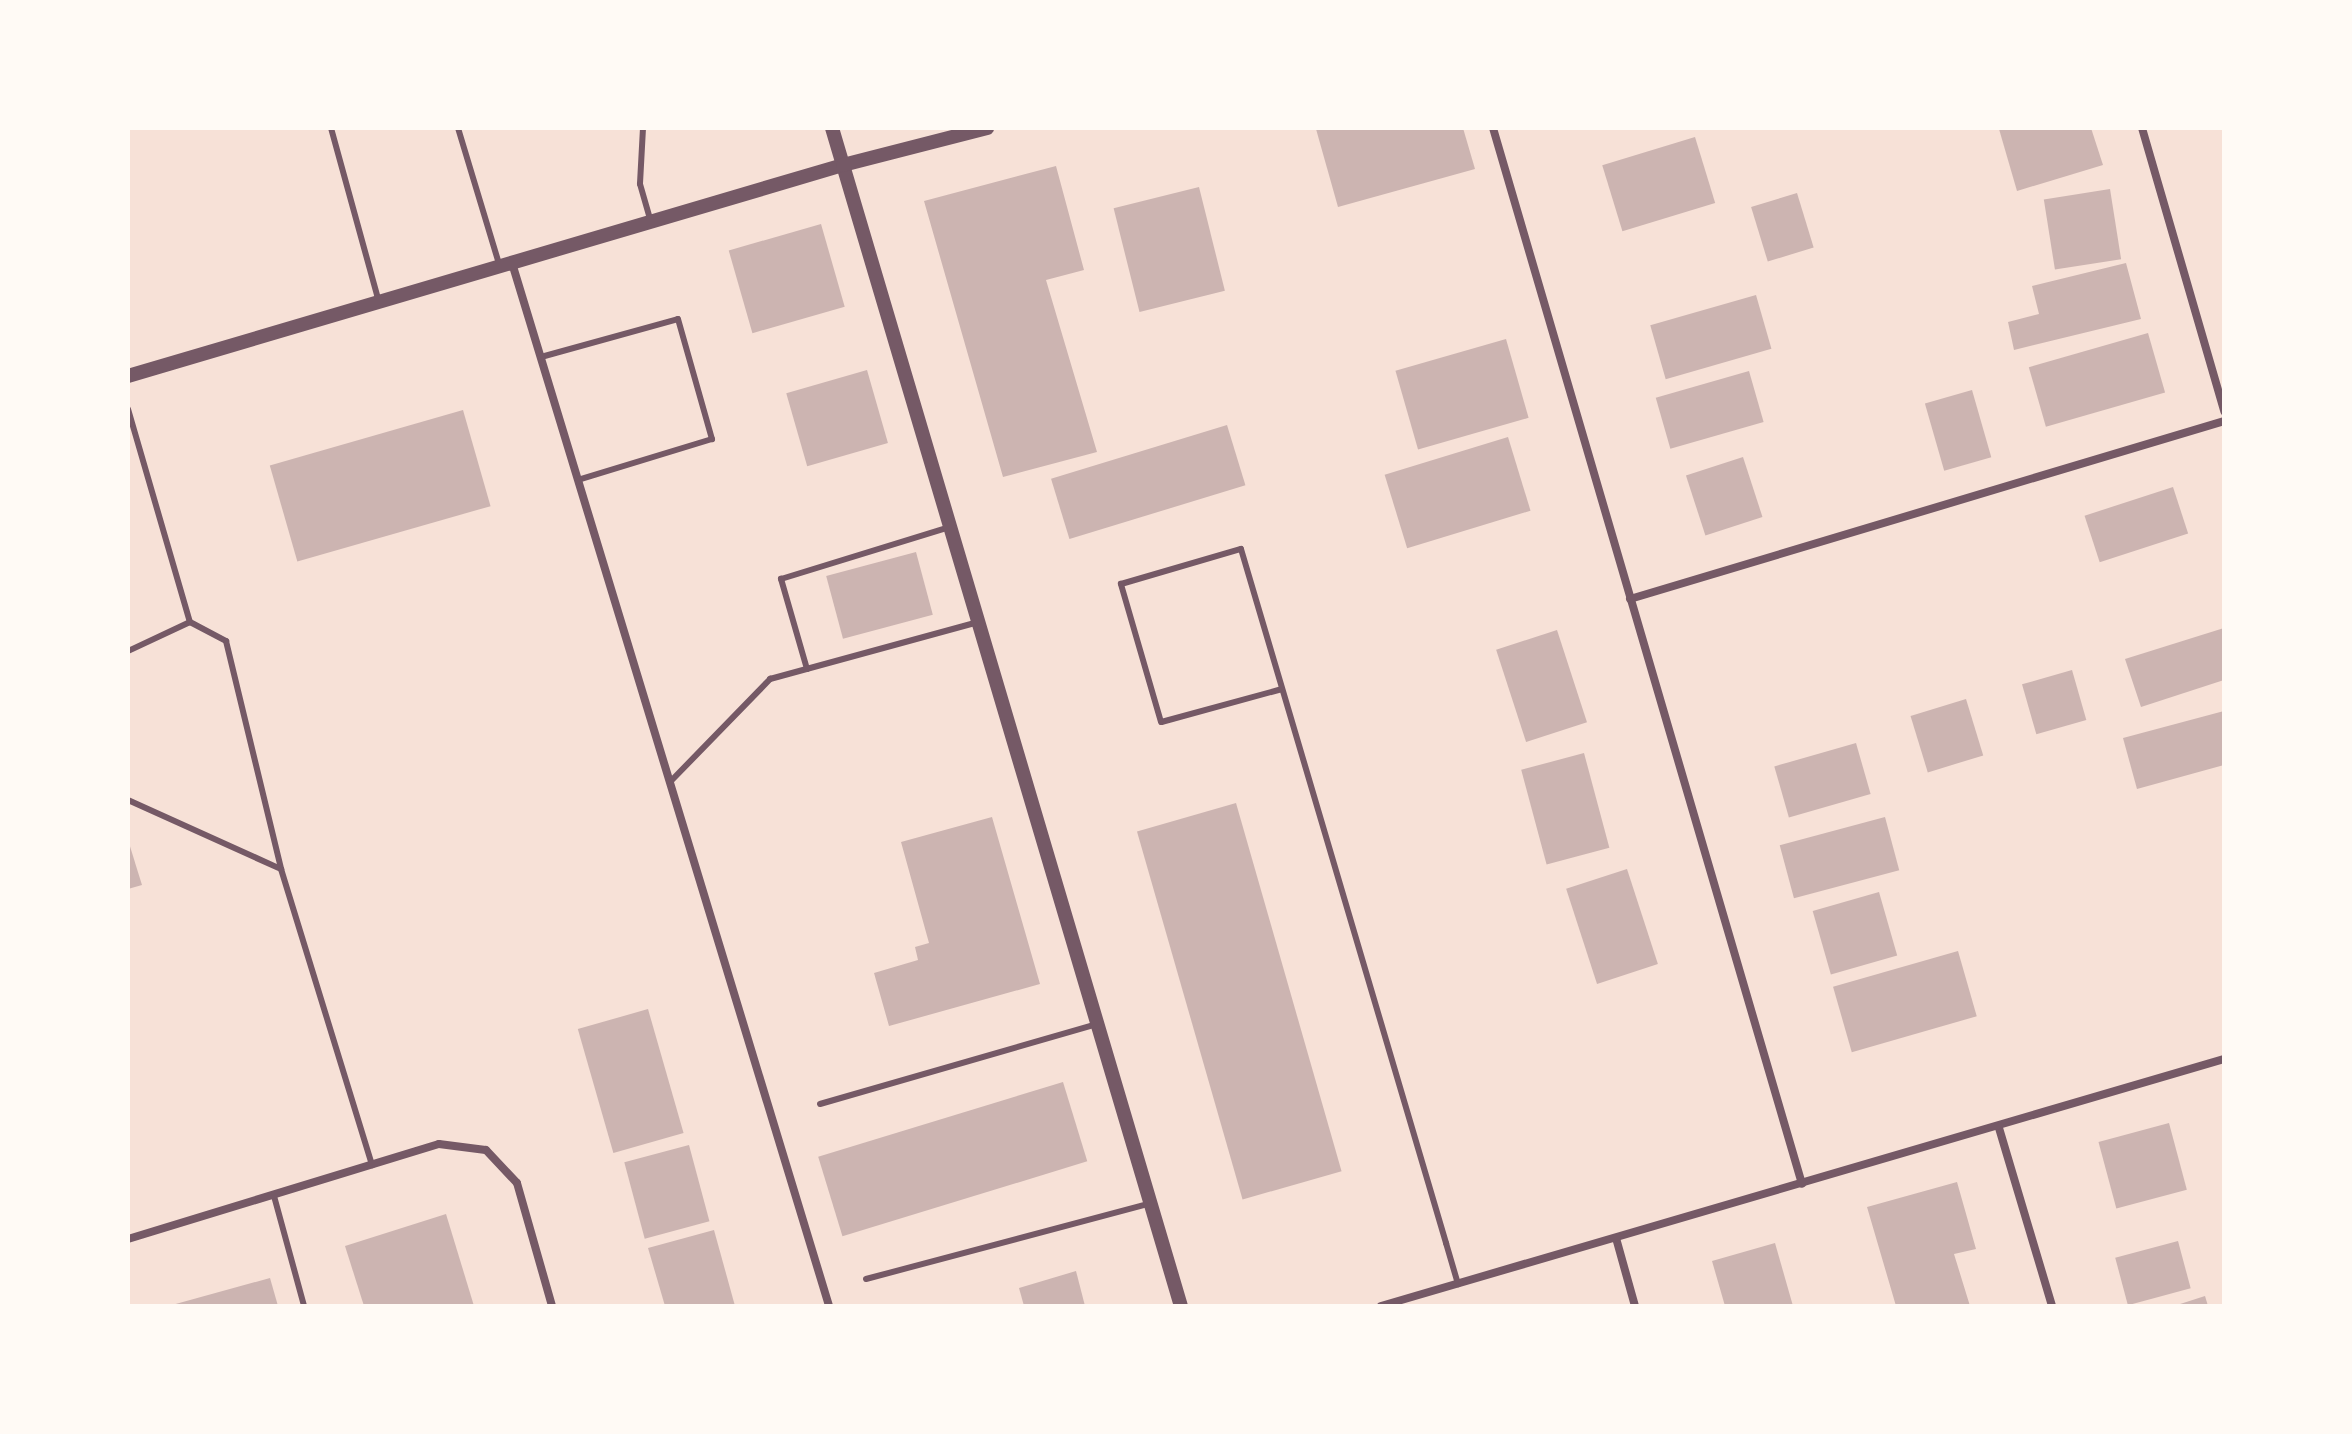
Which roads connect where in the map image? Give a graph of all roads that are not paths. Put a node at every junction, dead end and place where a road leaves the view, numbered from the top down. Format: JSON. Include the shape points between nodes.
{"nodes":[{"id":1,"x":331,"y":128,"type":"edge"},
{"id":2,"x":458,"y":128,"type":"edge"},
{"id":3,"x":643,"y":128,"type":"edge"},
{"id":4,"x":832,"y":128,"type":"edge"},
{"id":5,"x":987,"y":128,"type":"edge"},
{"id":6,"x":1493,"y":128,"type":"edge"},
{"id":7,"x":2142,"y":128,"type":"edge"},
{"id":8,"x":843,"y":165,"type":"junction"},
{"id":9,"x":651,"y":222,"type":"junction"},
{"id":10,"x":506,"y":265,"type":"junction"},
{"id":11,"x":379,"y":302,"type":"junction"},
{"id":12,"x":541,"y":357,"type":"junction"},
{"id":13,"x":128,"y":376,"type":"edge"},
{"id":14,"x":128,"y":409,"type":"edge"},
{"id":15,"x":2224,"y":411,"type":"edge"},
{"id":16,"x":2224,"y":421,"type":"edge"},
{"id":17,"x":578,"y":480,"type":"junction"},
{"id":18,"x":950,"y":527,"type":"junction"},
{"id":19,"x":1630,"y":599,"type":"junction"},
{"id":20,"x":190,"y":622,"type":"junction"},
{"id":21,"x":978,"y":622,"type":"junction"},
{"id":22,"x":128,"y":651,"type":"edge"},
{"id":23,"x":807,"y":669,"type":"junction"},
{"id":24,"x":1282,"y":689,"type":"junction"},
{"id":25,"x":670,"y":782,"type":"junction"},
{"id":26,"x":128,"y":800,"type":"edge"},
{"id":27,"x":281,"y":869,"type":"junction"},
{"id":28,"x":1097,"y":1024,"type":"junction"},
{"id":29,"x":2224,"y":1059,"type":"edge"},
{"id":30,"x":820,"y":1104,"type":"dead end"},
{"id":31,"x":1999,"y":1128,"type":"junction"},
{"id":32,"x":372,"y":1165,"type":"junction"},
{"id":33,"x":1802,"y":1184,"type":"junction"},
{"id":34,"x":274,"y":1196,"type":"junction"},
{"id":35,"x":1151,"y":1203,"type":"junction"},
{"id":36,"x":1616,"y":1238,"type":"junction"},
{"id":37,"x":128,"y":1239,"type":"edge"},
{"id":38,"x":866,"y":1279,"type":"dead end"},
{"id":39,"x":1458,"y":1284,"type":"junction"},
{"id":40,"x":304,"y":1306,"type":"edge"},
{"id":41,"x":552,"y":1306,"type":"edge"},
{"id":42,"x":829,"y":1306,"type":"edge"},
{"id":43,"x":1181,"y":1306,"type":"edge"},
{"id":44,"x":1381,"y":1306,"type":"edge"},
{"id":45,"x":1635,"y":1306,"type":"edge"},
{"id":46,"x":2052,"y":1306,"type":"edge"}],
"edges":[{"from":1,"to":11,"type":"lane"},
{"from":2,"to":10,"type":"lane"},
{"from":3,"to":9,"type":"lane","via":[[640,184]]},
{"from":4,"to":8,"type":"street"},
{"from":5,"to":8,"type":"street"},
{"from":6,"to":19,"type":"street"},
{"from":7,"to":15,"type":"street"},
{"from":8,"to":9,"type":"street"},
{"from":8,"to":18,"type":"street"},
{"from":9,"to":10,"type":"street"},
{"from":10,"to":11,"type":"street"},
{"from":10,"to":12,"type":"street"},
{"from":11,"to":13,"type":"street"},
{"from":12,"to":17,"type":"street"},
{"from":12,"to":17,"type":"lane","via":[[678,319],[712,439]]},
{"from":14,"to":20,"type":"lane"},
{"from":16,"to":19,"type":"street"},
{"from":17,"to":25,"type":"street"},
{"from":18,"to":21,"type":"street"},
{"from":18,"to":23,"type":"lane","via":[[781,579]]},
{"from":19,"to":33,"type":"street"},
{"from":20,"to":22,"type":"lane"},
{"from":20,"to":27,"type":"lane","via":[[226,641]]},
{"from":21,"to":23,"type":"lane"},
{"from":21,"to":28,"type":"street"},
{"from":23,"to":25,"type":"lane","via":[[770,679]]},
{"from":24,"to":24,"type":"lane","via":[[1241,549],[1121,584],[1161,722]]},
{"from":24,"to":39,"type":"lane"},
{"from":25,"to":42,"type":"street"},
{"from":26,"to":27,"type":"lane"},
{"from":27,"to":32,"type":"lane"},
{"from":28,"to":30,"type":"lane"},
{"from":28,"to":35,"type":"street"},
{"from":29,"to":31,"type":"street"},
{"from":31,"to":33,"type":"street"},
{"from":31,"to":46,"type":"street"},
{"from":32,"to":34,"type":"street"},
{"from":32,"to":41,"type":"street","via":[[439,1144],[486,1150],[517,1183]]},
{"from":33,"to":36,"type":"street"},
{"from":34,"to":37,"type":"street"},
{"from":34,"to":40,"type":"lane"},
{"from":35,"to":38,"type":"lane"},
{"from":35,"to":43,"type":"street"},
{"from":36,"to":39,"type":"street"},
{"from":36,"to":45,"type":"street"},
{"from":39,"to":44,"type":"street"}]}
